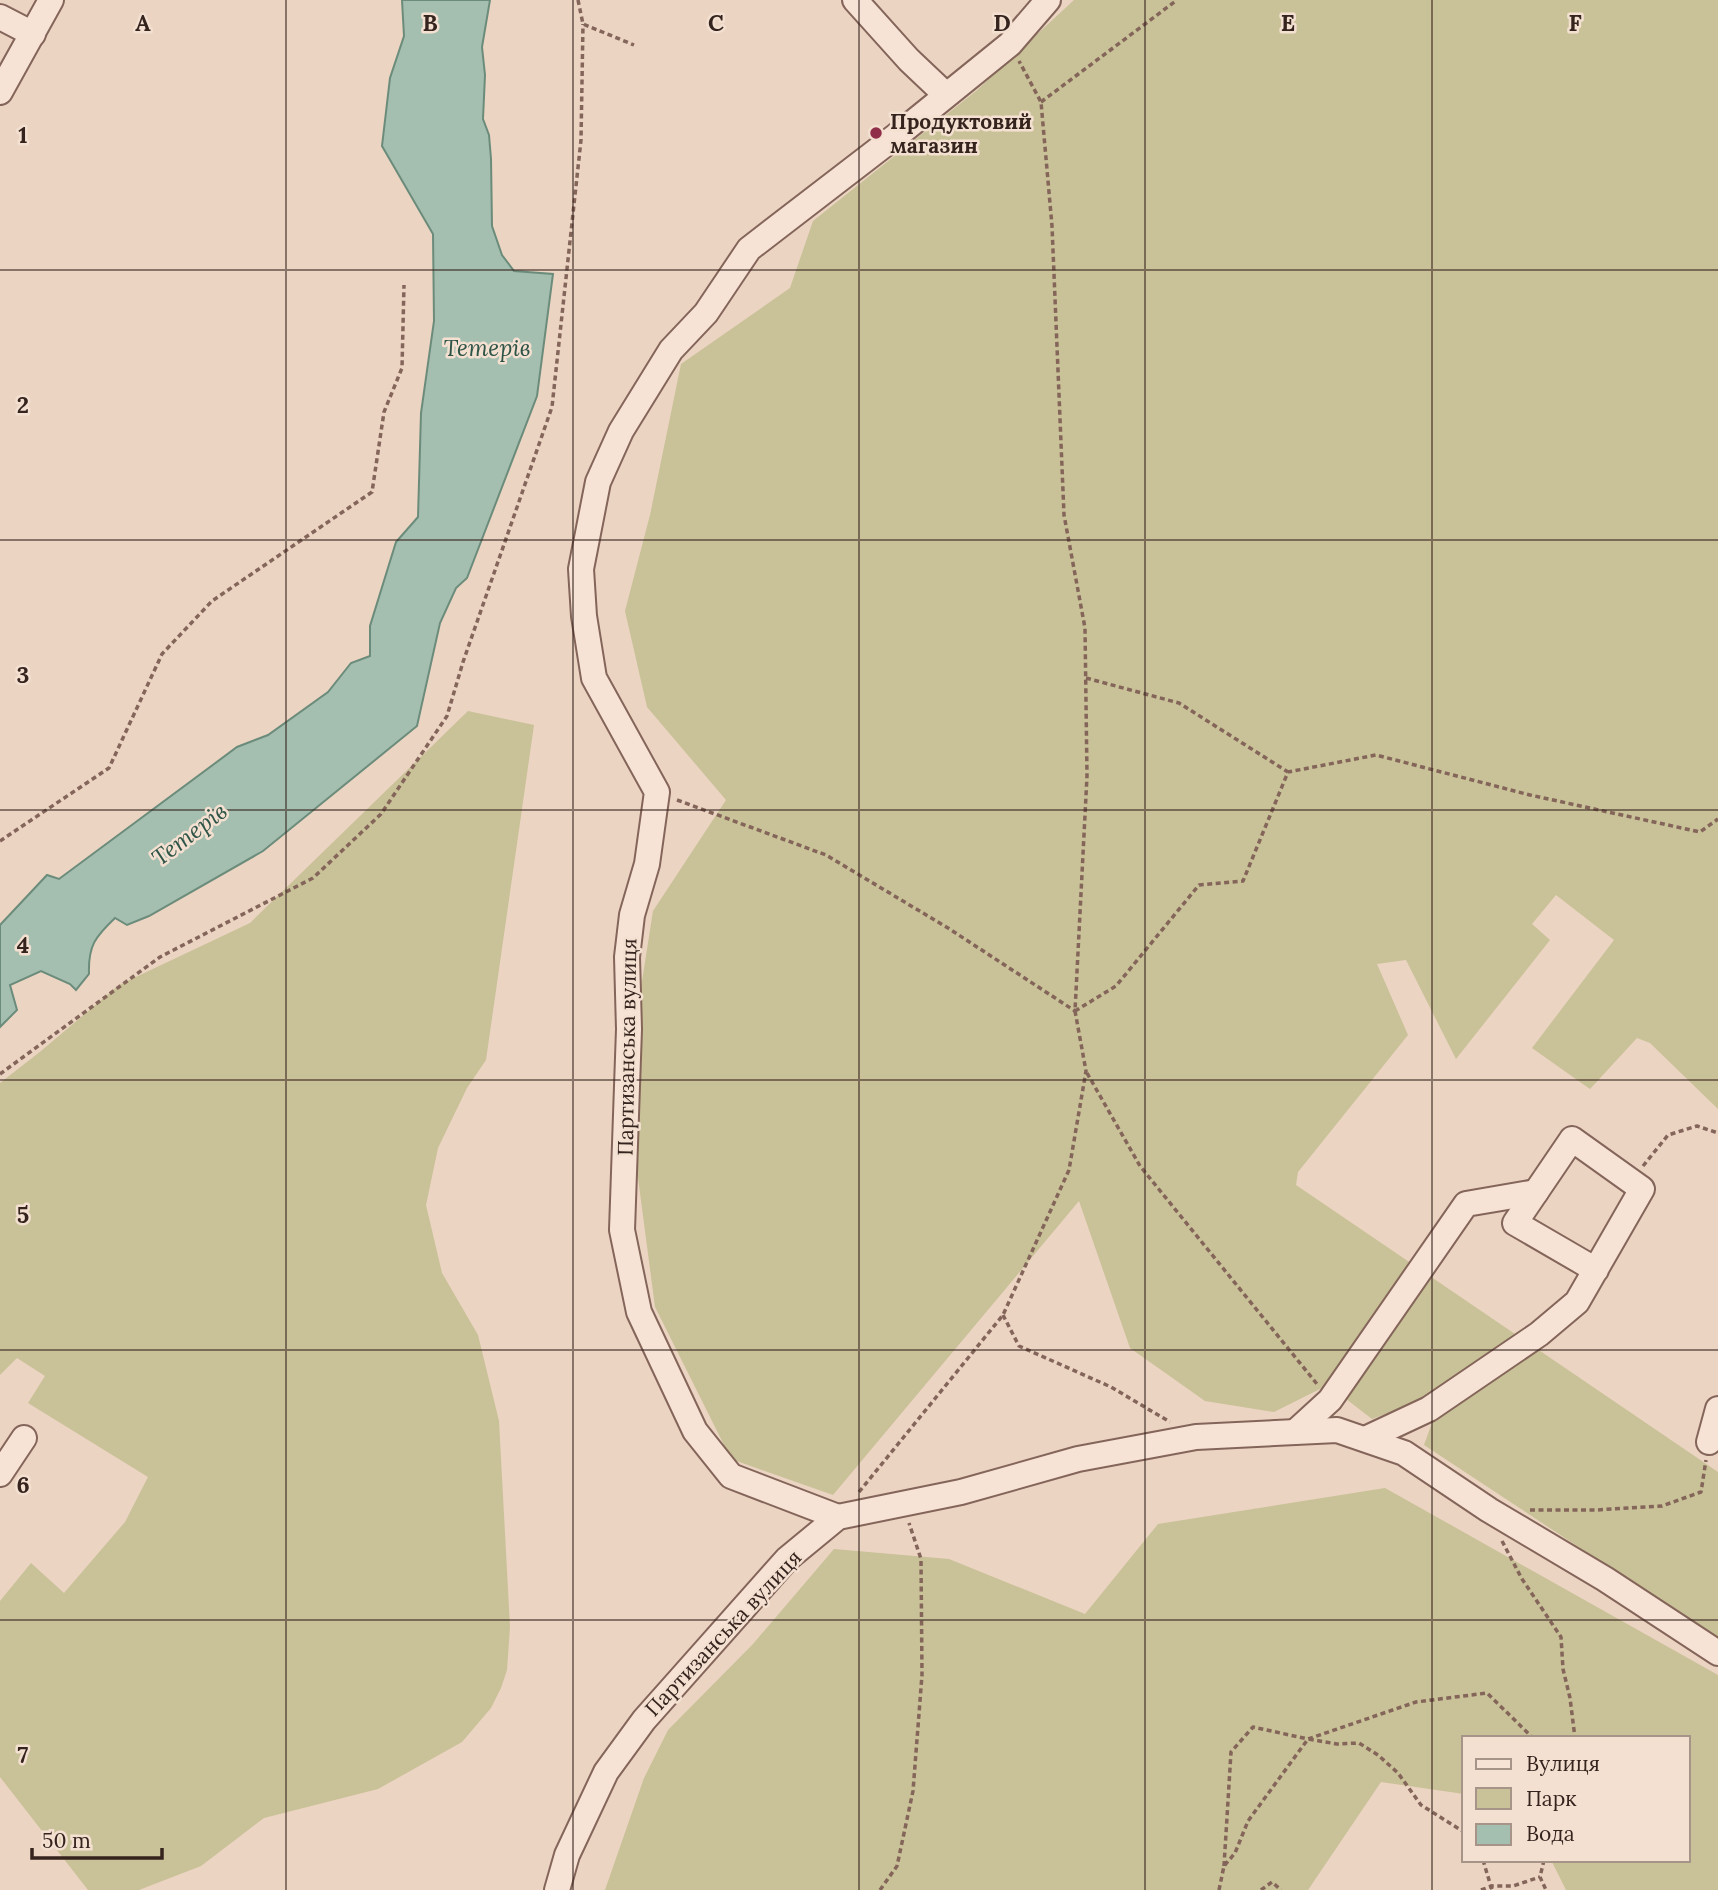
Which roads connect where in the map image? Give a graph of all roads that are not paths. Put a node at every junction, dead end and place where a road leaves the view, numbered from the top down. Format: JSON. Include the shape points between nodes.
{"nodes":[{"id":1,"x":51,"y":0,"type":"edge"},
{"id":2,"x":855,"y":0,"type":"edge"},
{"id":3,"x":1048,"y":0,"type":"edge"},
{"id":4,"x":0,"y":17,"type":"edge"},
{"id":5,"x":33,"y":34,"type":"junction"},
{"id":6,"x":0,"y":92,"type":"edge"},
{"id":7,"x":946,"y":95,"type":"junction"},
{"id":8,"x":1536,"y":1192,"type":"junction"},
{"id":9,"x":1596,"y":1270,"type":"junction"},
{"id":10,"x":1718,"y":1409,"type":"edge"},
{"id":11,"x":1295,"y":1432,"type":"junction"},
{"id":12,"x":24,"y":1438,"type":"dead end"},
{"id":13,"x":1365,"y":1439,"type":"junction"},
{"id":14,"x":1709,"y":1442,"type":"road end"},
{"id":15,"x":0,"y":1474,"type":"edge"},
{"id":16,"x":838,"y":1517,"type":"junction"},
{"id":17,"x":1718,"y":1653,"type":"edge"},
{"id":18,"x":557,"y":1890,"type":"edge"}],
"edges":[{"from":1,"to":5,"type":"street"},
{"from":2,"to":7,"type":"street"},
{"from":3,"to":7,"type":"street","via":[[1010,44]]},
{"from":4,"to":5,"type":"street"},
{"from":5,"to":6,"type":"street"},
{"from":7,"to":16,"type":"street","name":"Партизанська вулиця","via":[[749,249],[706,313],[671,350],[621,431],[598,482],[581,569],[594,678],[657,792],[627,957],[622,1230],[639,1312],[695,1431],[731,1476]]},
{"from":8,"to":9,"type":"street","via":[[1515,1223]]},
{"from":8,"to":9,"type":"street","via":[[1572,1139],[1642,1189]]},
{"from":8,"to":11,"type":"street","via":[[1466,1204],[1330,1400]]},
{"from":9,"to":13,"type":"street","via":[[1577,1302],[1539,1334],[1429,1409]]},
{"from":10,"to":14,"type":"street"},
{"from":11,"to":13,"type":"street","via":[[1337,1430]]},
{"from":11,"to":16,"type":"street","via":[[1196,1437],[1078,1459],[961,1492]]},
{"from":12,"to":15,"type":"street"},
{"from":13,"to":17,"type":"street","via":[[1404,1452]]},
{"from":16,"to":18,"type":"street","name":"Партизанська вулиця","via":[[787,1559],[644,1720],[607,1772],[567,1855]]}]}
